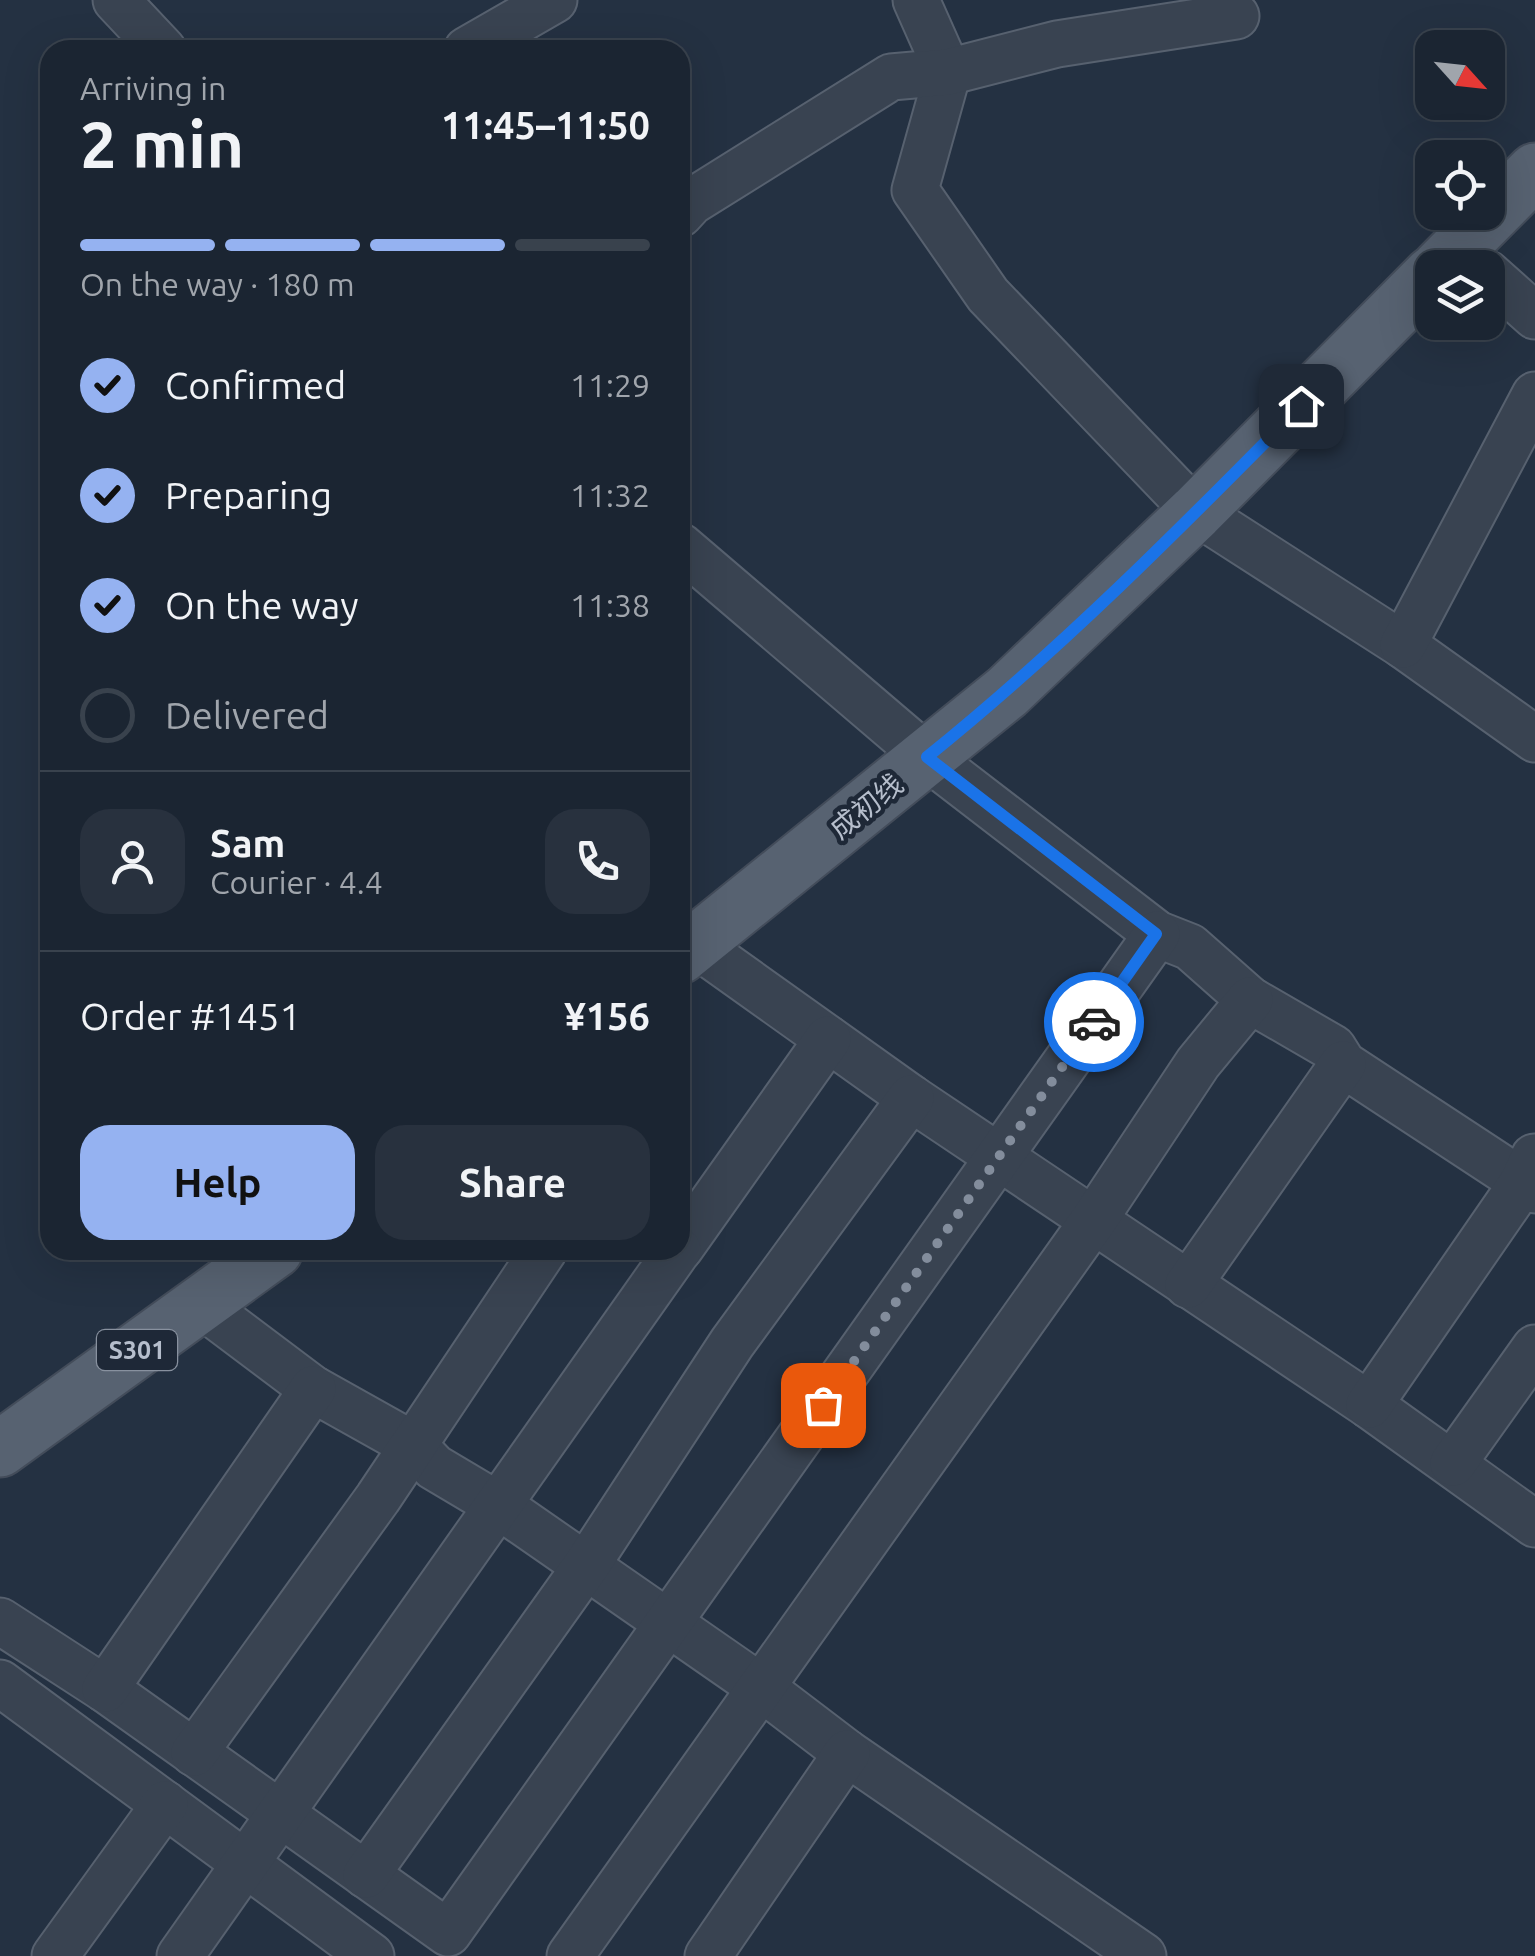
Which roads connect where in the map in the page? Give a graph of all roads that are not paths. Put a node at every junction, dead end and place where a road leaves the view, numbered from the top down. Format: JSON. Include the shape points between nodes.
{"nodes":[{"id":1,"x":116,"y":0,"type":"edge"},
{"id":2,"x":554,"y":0,"type":"edge"},
{"id":3,"x":916,"y":0,"type":"edge"},
{"id":4,"x":1236,"y":16,"type":"dead end"},
{"id":5,"x":154,"y":40,"type":"edge"},
{"id":6,"x":484,"y":40,"type":"edge"},
{"id":7,"x":948,"y":72,"type":"junction"},
{"id":8,"x":1535,"y":171,"type":"edge"},
{"id":9,"x":690,"y":203,"type":"edge"},
{"id":10,"x":1473,"y":250,"type":"edge"},
{"id":11,"x":1505,"y":296,"type":"edge"},
{"id":12,"x":1415,"y":308,"type":"edge"},
{"id":13,"x":1535,"y":316,"type":"edge"},
{"id":14,"x":1535,"y":395,"type":"edge"},
{"id":15,"x":1196,"y":512,"type":"junction"},
{"id":16,"x":690,"y":555,"type":"edge"},
{"id":17,"x":1403,"y":645,"type":"junction"},
{"id":18,"x":1535,"y":739,"type":"edge"},
{"id":19,"x":927,"y":757,"type":"junction"},
{"id":20,"x":1156,"y":934,"type":"junction"},
{"id":21,"x":690,"y":948,"type":"edge"},
{"id":22,"x":690,"y":952,"type":"edge"},
{"id":23,"x":1250,"y":1000,"type":"junction"},
{"id":24,"x":828,"y":1039,"type":"junction"},
{"id":25,"x":1344,"y":1064,"type":"junction"},
{"id":26,"x":911,"y":1098,"type":"junction"},
{"id":27,"x":999,"y":1156,"type":"junction"},
{"id":28,"x":1531,"y":1176,"type":"edge"},
{"id":29,"x":1093,"y":1221,"type":"junction"},
{"id":30,"x":690,"y":1233,"type":"edge"},
{"id":31,"x":261,"y":1260,"type":"edge"},
{"id":32,"x":537,"y":1260,"type":"edge"},
{"id":33,"x":671,"y":1260,"type":"edge"},
{"id":34,"x":1188,"y":1285,"type":"junction"},
{"id":35,"x":200,"y":1304,"type":"junction"},
{"id":36,"x":1535,"y":1348,"type":"edge"},
{"id":37,"x":312,"y":1388,"type":"junction"},
{"id":38,"x":1369,"y":1405,"type":"junction"},
{"id":39,"x":413,"y":1446,"type":"junction"},
{"id":40,"x":0,"y":1449,"type":"edge"},
{"id":41,"x":1452,"y":1463,"type":"junction"},
{"id":42,"x":498,"y":1505,"type":"junction"},
{"id":43,"x":1535,"y":1524,"type":"edge"},
{"id":44,"x":586,"y":1566,"type":"junction"},
{"id":45,"x":0,"y":1620,"type":"edge"},
{"id":46,"x":668,"y":1623,"type":"junction"},
{"id":47,"x":0,"y":1683,"type":"edge"},
{"id":48,"x":759,"y":1686,"type":"junction"},
{"id":49,"x":105,"y":1689,"type":"junction"},
{"id":50,"x":194,"y":1752,"type":"junction"},
{"id":51,"x":847,"y":1753,"type":"junction"},
{"id":52,"x":165,"y":1804,"type":"junction"},
{"id":53,"x":282,"y":1815,"type":"junction"},
{"id":54,"x":245,"y":1863,"type":"junction"},
{"id":55,"x":366,"y":1875,"type":"junction"},
{"id":56,"x":316,"y":1940,"type":"edge"},
{"id":57,"x":54,"y":1956,"type":"edge"},
{"id":58,"x":180,"y":1956,"type":"edge"},
{"id":59,"x":371,"y":1956,"type":"edge"},
{"id":60,"x":570,"y":1956,"type":"edge"},
{"id":61,"x":708,"y":1956,"type":"edge"},
{"id":62,"x":1143,"y":1956,"type":"edge"}],
"edges":[{"from":1,"to":5,"type":"street"},
{"from":2,"to":6,"type":"street"},
{"from":3,"to":7,"type":"street"},
{"from":4,"to":7,"type":"street","via":[[1057,44]]},
{"from":7,"to":9,"type":"street","via":[[891,77]]},
{"from":7,"to":15,"type":"street","via":[[915,190],[988,295]]},
{"from":8,"to":10,"type":"main road","name":"成初线"},
{"from":11,"to":13,"type":"street"},
{"from":12,"to":15,"type":"main road","name":"成初线"},
{"from":14,"to":17,"type":"street"},
{"from":15,"to":17,"type":"street"},
{"from":15,"to":19,"type":"main road","name":"成初线","via":[[1008,692]]},
{"from":16,"to":19,"type":"street"},
{"from":17,"to":18,"type":"street"},
{"from":19,"to":20,"type":"street"},
{"from":19,"to":21,"type":"main road","name":"成初线"},
{"from":20,"to":23,"type":"street","via":[[1190,948]]},
{"from":20,"to":27,"type":"street"},
{"from":22,"to":24,"type":"street"},
{"from":23,"to":25,"type":"street","via":[[1332,1048]]},
{"from":23,"to":29,"type":"street","via":[[1198,1063]]},
{"from":24,"to":26,"type":"street"},
{"from":24,"to":30,"type":"street"},
{"from":25,"to":28,"type":"street"},
{"from":25,"to":34,"type":"street"},
{"from":26,"to":27,"type":"street"},
{"from":26,"to":44,"type":"street","via":[[732,1342]]},
{"from":27,"to":29,"type":"street"},
{"from":27,"to":46,"type":"street"},
{"from":28,"to":38,"type":"street"},
{"from":29,"to":34,"type":"street"},
{"from":29,"to":48,"type":"street"},
{"from":31,"to":35,"type":"main road","number":"S301"},
{"from":32,"to":39,"type":"street"},
{"from":33,"to":42,"type":"street"},
{"from":34,"to":38,"type":"street"},
{"from":35,"to":37,"type":"street"},
{"from":35,"to":40,"type":"main road","number":"S301"},
{"from":36,"to":41,"type":"street"},
{"from":37,"to":39,"type":"street"},
{"from":37,"to":49,"type":"street"},
{"from":38,"to":41,"type":"street"},
{"from":39,"to":42,"type":"street","via":[[434,1467]]},
{"from":39,"to":50,"type":"street"},
{"from":41,"to":43,"type":"street"},
{"from":42,"to":44,"type":"street"},
{"from":42,"to":53,"type":"street"},
{"from":44,"to":46,"type":"street"},
{"from":44,"to":55,"type":"street"},
{"from":45,"to":49,"type":"street"},
{"from":46,"to":48,"type":"street"},
{"from":46,"to":55,"type":"street","via":[[448,1933]]},
{"from":47,"to":52,"type":"street"},
{"from":48,"to":51,"type":"street"},
{"from":48,"to":60,"type":"street"},
{"from":49,"to":50,"type":"street"},
{"from":50,"to":53,"type":"street"},
{"from":51,"to":61,"type":"street"},
{"from":51,"to":62,"type":"street"},
{"from":52,"to":54,"type":"street"},
{"from":52,"to":57,"type":"street"},
{"from":53,"to":54,"type":"street"},
{"from":53,"to":55,"type":"street"},
{"from":54,"to":56,"type":"street"},
{"from":54,"to":58,"type":"street"},
{"from":56,"to":59,"type":"street"}]}
